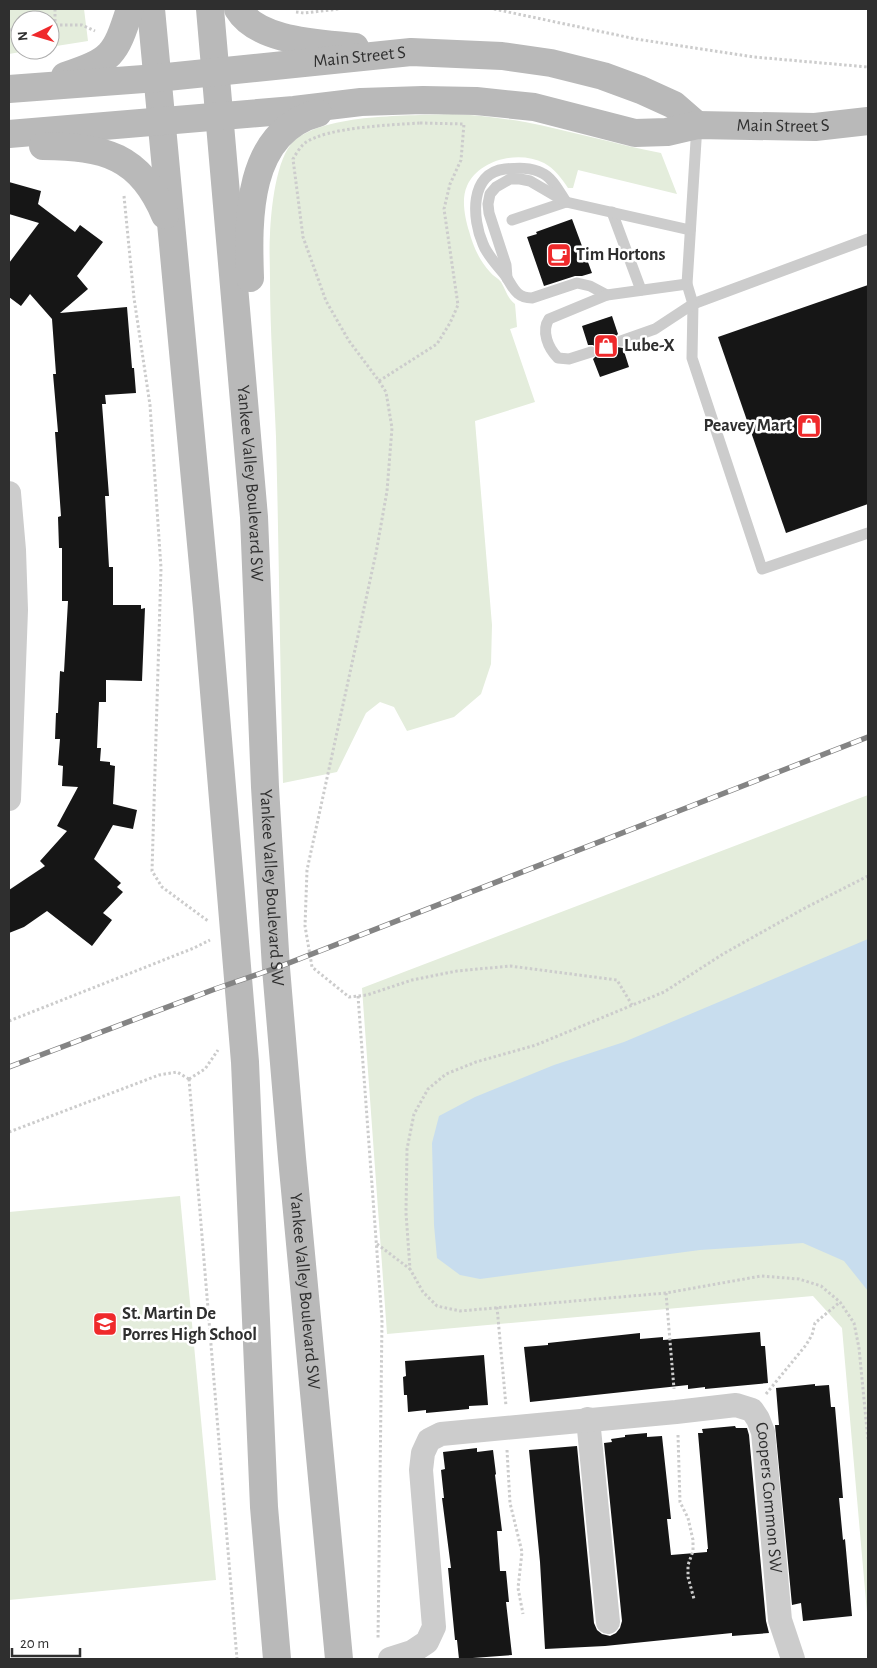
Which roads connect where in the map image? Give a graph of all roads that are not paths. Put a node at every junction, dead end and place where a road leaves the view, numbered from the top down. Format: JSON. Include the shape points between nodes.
{"nodes":[{"id":1,"x":130,"y":9,"type":"edge"},
{"id":2,"x":151,"y":9,"type":"edge"},
{"id":3,"x":210,"y":9,"type":"edge"},
{"id":4,"x":238,"y":9,"type":"edge"},
{"id":5,"x":412,"y":52,"type":"junction"},
{"id":6,"x":216,"y":73,"type":"junction"},
{"id":7,"x":157,"y":78,"type":"junction"},
{"id":8,"x":20,"y":88,"type":"edge"},
{"id":9,"x":361,"y":102,"type":"junction"},
{"id":10,"x":219,"y":116,"type":"junction"},
{"id":11,"x":868,"y":121,"type":"edge"},
{"id":12,"x":161,"y":122,"type":"junction"},
{"id":13,"x":697,"y":125,"type":"junction"},
{"id":14,"x":9,"y":134,"type":"edge"},
{"id":15,"x":9,"y":145,"type":"edge"},
{"id":16,"x":566,"y":202,"type":"junction"},
{"id":17,"x":612,"y":212,"type":"junction"},
{"id":18,"x":512,"y":220,"type":"dead end"},
{"id":19,"x":171,"y":230,"type":"junction"},
{"id":20,"x":690,"y":230,"type":"junction"},
{"id":21,"x":868,"y":239,"type":"edge"},
{"id":22,"x":507,"y":278,"type":"junction"},
{"id":23,"x":687,"y":284,"type":"junction"},
{"id":24,"x":641,"y":290,"type":"junction"},
{"id":25,"x":607,"y":295,"type":"junction"},
{"id":26,"x":693,"y":304,"type":"junction"},
{"id":27,"x":621,"y":341,"type":"dead end"},
{"id":28,"x":591,"y":352,"type":"dead end"},
{"id":29,"x":9,"y":493,"type":"edge"},
{"id":30,"x":254,"y":517,"type":"junction"},
{"id":31,"x":868,"y":533,"type":"edge"},
{"id":32,"x":9,"y":799,"type":"edge"},
{"id":33,"x":588,"y":1419,"type":"junction"},
{"id":34,"x":608,"y":1622,"type":"dead end"},
{"id":35,"x":384,"y":1654,"type":"edge"},
{"id":36,"x":277,"y":1659,"type":"edge"},
{"id":37,"x":339,"y":1659,"type":"edge"},
{"id":38,"x":792,"y":1659,"type":"edge"}],
"edges":[{"from":1,"to":8,"type":"main road","via":[[118,45],[105,59],[96,65]]},
{"from":2,"to":7,"type":"main road"},
{"from":3,"to":6,"type":"main road","name":"Yankee Valley Boulevard SW"},
{"from":4,"to":5,"type":"main road","via":[[259,29],[276,35],[319,43]]},
{"from":5,"to":6,"type":"main road","name":"Main Street S"},
{"from":5,"to":13,"type":"main road","name":"Main Street S","via":[[502,56],[551,63],[603,76],[674,105]]},
{"from":6,"to":7,"type":"main road","name":"Main Street S"},
{"from":6,"to":10,"type":"main road","name":"Yankee Valley Boulevard SW"},
{"from":7,"to":8,"type":"main road","name":"Main Street S"},
{"from":7,"to":12,"type":"main road"},
{"from":9,"to":10,"type":"main road","name":"Main Street S"},
{"from":9,"to":13,"type":"main road","name":"Main Street S","via":[[505,102],[634,133],[667,132]]},
{"from":9,"to":30,"type":"main road","via":[[310,115],[291,126],[269,147],[256,178],[250,234]]},
{"from":10,"to":12,"type":"main road","name":"Main Street S"},
{"from":10,"to":30,"type":"main road","name":"Yankee Valley Boulevard SW"},
{"from":11,"to":13,"type":"main road","name":"Main Street S","via":[[815,127]]},
{"from":12,"to":14,"type":"main road","name":"Main Street S"},
{"from":12,"to":19,"type":"main road"},
{"from":13,"to":20,"type":"lane"},
{"from":15,"to":19,"type":"main road","via":[[66,146],[93,150],[119,159],[148,183]]},
{"from":16,"to":17,"type":"lane"},
{"from":16,"to":18,"type":"lane"},
{"from":16,"to":22,"type":"lane","via":[[530,181],[520,179],[510,179],[490,194],[488,204]]},
{"from":16,"to":22,"type":"lane","via":[[543,173],[521,167],[500,170],[486,177],[476,194],[478,230],[483,245]]},
{"from":17,"to":20,"type":"lane"},
{"from":17,"to":24,"type":"lane"},
{"from":19,"to":36,"type":"main road","via":[[244,1053],[264,1507]]},
{"from":20,"to":23,"type":"lane"},
{"from":21,"to":26,"type":"lane"},
{"from":22,"to":25,"type":"lane","via":[[513,289],[525,298],[576,283]]},
{"from":23,"to":24,"type":"lane"},
{"from":23,"to":26,"type":"lane"},
{"from":24,"to":25,"type":"lane"},
{"from":25,"to":28,"type":"lane","via":[[549,318],[545,325],[551,350],[558,358],[569,359]]},
{"from":26,"to":27,"type":"lane","via":[[655,329]]},
{"from":26,"to":31,"type":"lane","via":[[692,358],[762,569]]},
{"from":29,"to":32,"type":"street","via":[[16,610]]},
{"from":30,"to":37,"type":"main road","name":"Yankee Valley Boulevard SW","via":[[276,968]]},
{"from":33,"to":34,"type":"street"},
{"from":33,"to":35,"type":"street","name":"Coopers Common SW","via":[[441,1434],[429,1440],[421,1470],[434,1627],[427,1642],[412,1652]]},
{"from":33,"to":38,"type":"street","name":"Coopers Common SW","via":[[736,1405],[752,1410],[763,1432],[780,1620]]}]}
